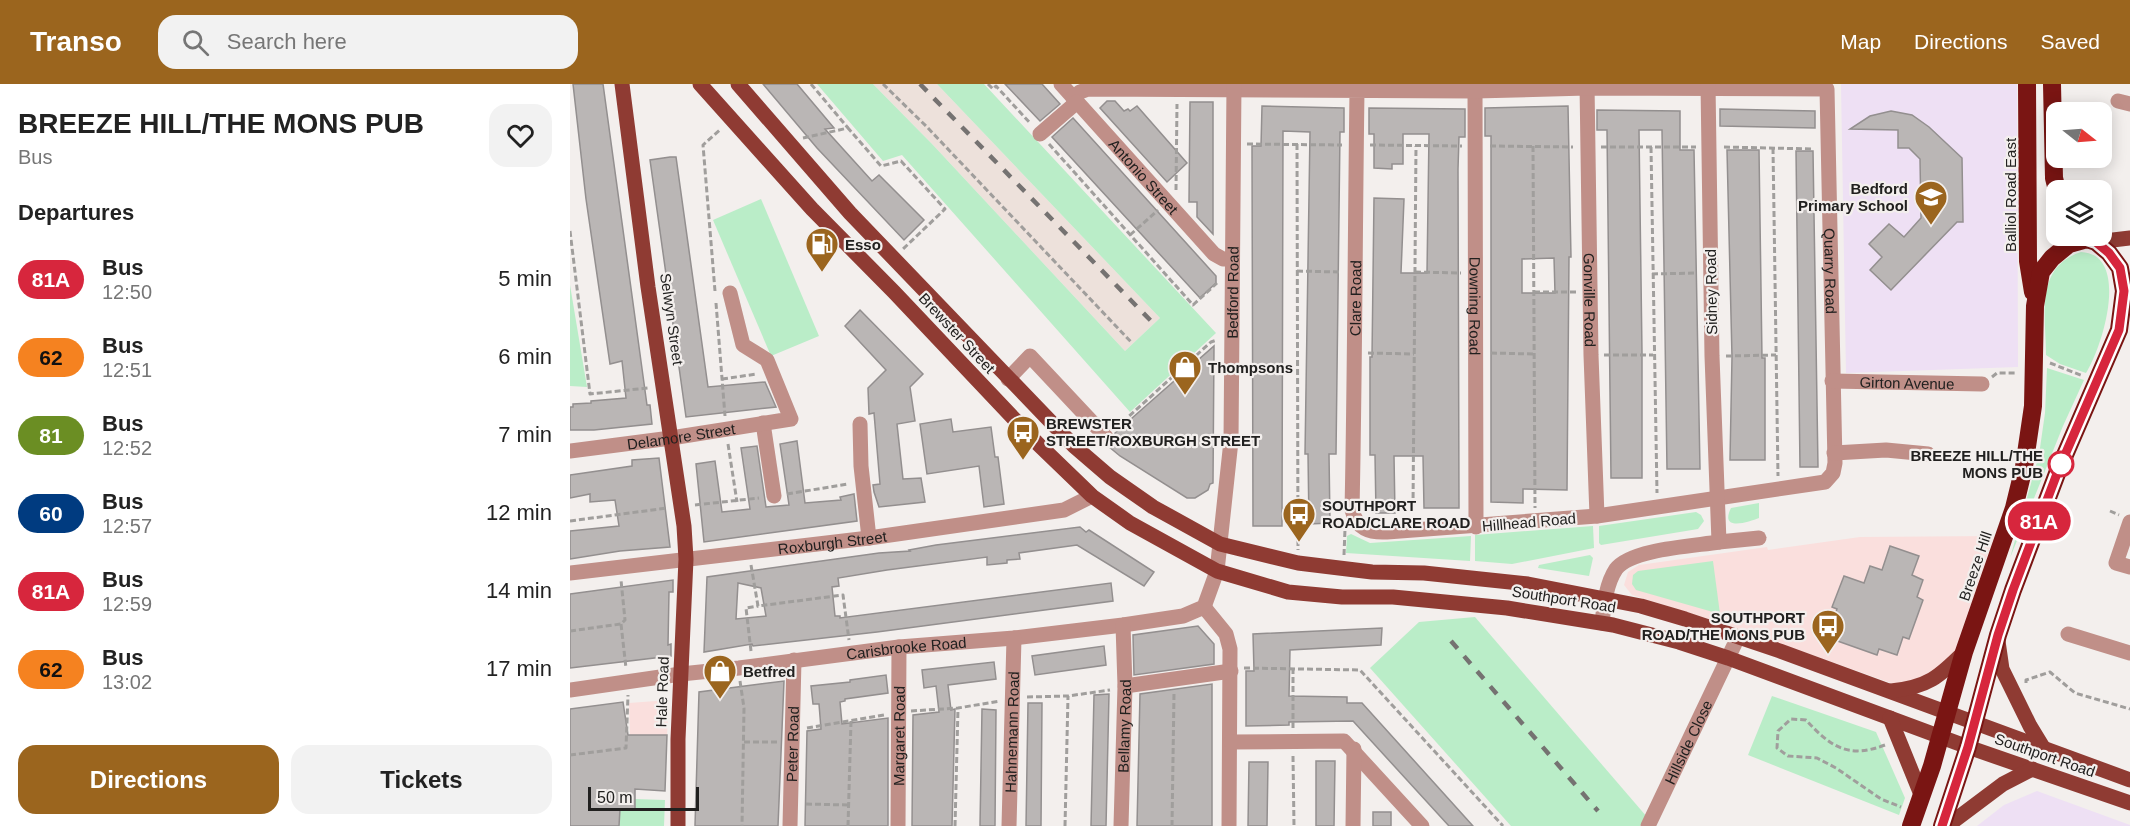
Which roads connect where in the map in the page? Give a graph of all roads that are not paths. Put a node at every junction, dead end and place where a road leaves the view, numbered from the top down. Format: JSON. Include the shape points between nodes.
{"nodes":[{"id":1,"x":622,"y":84,"type":"edge"},
{"id":2,"x":700,"y":84,"type":"edge"},
{"id":3,"x":738,"y":84,"type":"edge"},
{"id":4,"x":1060,"y":84,"type":"edge"},
{"id":5,"x":2027,"y":84,"type":"edge"},
{"id":6,"x":2052,"y":84,"type":"edge"},
{"id":7,"x":1128,"y":86,"type":"edge"},
{"id":8,"x":1587,"y":86,"type":"edge"},
{"id":9,"x":1708,"y":86,"type":"edge"},
{"id":10,"x":1234,"y":87,"type":"edge"},
{"id":11,"x":1357,"y":87,"type":"edge"},
{"id":12,"x":1475,"y":88,"type":"edge"},
{"id":13,"x":1075,"y":100,"type":"junction"},
{"id":14,"x":1040,"y":134,"type":"road end"},
{"id":15,"x":2054,"y":180,"type":"edge"},
{"id":16,"x":2112,"y":238,"type":"edge"},
{"id":17,"x":2130,"y":238,"type":"edge"},
{"id":18,"x":2066,"y":246,"type":"edge"},
{"id":19,"x":2099,"y":246,"type":"edge"},
{"id":20,"x":1233,"y":264,"type":"junction"},
{"id":21,"x":730,"y":292,"type":"dead end"},
{"id":22,"x":2035,"y":306,"type":"junction"},
{"id":23,"x":2125,"y":322,"type":"edge"},
{"id":24,"x":1008,"y":379,"type":"junction"},
{"id":25,"x":1832,"y":381,"type":"junction"},
{"id":26,"x":1982,"y":384,"type":"road end"},
{"id":27,"x":763,"y":423,"type":"junction"},
{"id":28,"x":860,"y":424,"type":"dead end"},
{"id":29,"x":1106,"y":437,"type":"road end"},
{"id":30,"x":671,"y":438,"type":"junction"},
{"id":31,"x":570,"y":451,"type":"edge"},
{"id":32,"x":1834,"y":453,"type":"junction"},
{"id":33,"x":1928,"y":454,"type":"dead end"},
{"id":34,"x":774,"y":496,"type":"road end"},
{"id":35,"x":1092,"y":496,"type":"junction"},
{"id":36,"x":1717,"y":499,"type":"junction"},
{"id":37,"x":1353,"y":515,"type":"joint"},
{"id":38,"x":1597,"y":516,"type":"junction"},
{"id":39,"x":2130,"y":522,"type":"edge"},
{"id":40,"x":1476,"y":527,"type":"junction"},
{"id":41,"x":869,"y":538,"type":"junction"},
{"id":42,"x":1759,"y":538,"type":"dead end"},
{"id":43,"x":1719,"y":542,"type":"junction"},
{"id":44,"x":1220,"y":544,"type":"junction"},
{"id":45,"x":686,"y":559,"type":"junction"},
{"id":46,"x":2130,"y":567,"type":"edge"},
{"id":47,"x":1217,"y":571,"type":"junction"},
{"id":48,"x":570,"y":573,"type":"edge"},
{"id":49,"x":1605,"y":599,"type":"junction"},
{"id":50,"x":1204,"y":607,"type":"junction"},
{"id":51,"x":1602,"y":623,"type":"junction"},
{"id":52,"x":1123,"y":625,"type":"junction"},
{"id":53,"x":2068,"y":634,"type":"dead end"},
{"id":54,"x":1998,"y":635,"type":"junction"},
{"id":55,"x":1738,"y":637,"type":"junction"},
{"id":56,"x":1014,"y":638,"type":"junction"},
{"id":57,"x":899,"y":647,"type":"junction"},
{"id":58,"x":1964,"y":652,"type":"junction"},
{"id":59,"x":2130,"y":653,"type":"edge"},
{"id":60,"x":1728,"y":658,"type":"junction"},
{"id":61,"x":794,"y":660,"type":"junction"},
{"id":62,"x":1231,"y":670,"type":"junction"},
{"id":63,"x":681,"y":674,"type":"junction"},
{"id":64,"x":1125,"y":686,"type":"junction"},
{"id":65,"x":570,"y":690,"type":"edge"},
{"id":66,"x":1888,"y":692,"type":"junction"},
{"id":67,"x":1947,"y":713,"type":"junction"},
{"id":68,"x":1890,"y":718,"type":"junction"},
{"id":69,"x":1975,"y":723,"type":"junction"},
{"id":70,"x":1940,"y":737,"type":"junction"},
{"id":71,"x":1231,"y":742,"type":"junction"},
{"id":72,"x":1968,"y":747,"type":"junction"},
{"id":73,"x":1354,"y":749,"type":"junction"},
{"id":74,"x":2044,"y":749,"type":"junction"},
{"id":75,"x":2032,"y":769,"type":"junction"},
{"id":76,"x":2130,"y":780,"type":"edge"},
{"id":77,"x":2130,"y":803,"type":"edge"},
{"id":78,"x":1916,"y":812,"type":"edge"},
{"id":79,"x":678,"y":826,"type":"edge"},
{"id":80,"x":790,"y":826,"type":"edge"},
{"id":81,"x":898,"y":826,"type":"edge"},
{"id":82,"x":1009,"y":826,"type":"edge"},
{"id":83,"x":1120,"y":826,"type":"edge"},
{"id":84,"x":1229,"y":826,"type":"edge"},
{"id":85,"x":1353,"y":826,"type":"edge"},
{"id":86,"x":1422,"y":826,"type":"edge"},
{"id":87,"x":1648,"y":826,"type":"edge"},
{"id":88,"x":1944,"y":826,"type":"edge"}],
"edges":[{"from":1,"to":30,"type":"main road","name":"Selwyn Street"},
{"from":2,"to":35,"type":"main road","name":"Brewster Street","via":[[812,209]]},
{"from":3,"to":24,"type":"main road","name":"Brewster Street","via":[[893,258]]},
{"from":4,"to":13,"type":"street","name":"Antonio Street"},
{"from":5,"to":22,"type":"highway","name":"Balliol Road East","via":[[2028,261]]},
{"from":6,"to":15,"type":"highway"},
{"from":7,"to":10,"type":"street","via":[[1177,90]]},
{"from":7,"to":13,"type":"street","via":[[1088,89]]},
{"from":8,"to":9,"type":"street"},
{"from":8,"to":12,"type":"street"},
{"from":8,"to":38,"type":"street","name":"Gonville Road"},
{"from":9,"to":25,"type":"street","name":"Quarry Road","via":[[1827,89]]},
{"from":9,"to":36,"type":"street","name":"Sidney Road"},
{"from":10,"to":11,"type":"street"},
{"from":10,"to":20,"type":"street","name":"Bedford Road"},
{"from":11,"to":12,"type":"street"},
{"from":11,"to":37,"type":"street","name":"Clare Road"},
{"from":12,"to":40,"type":"street","name":"Downing Road"},
{"from":13,"to":14,"type":"street"},
{"from":13,"to":20,"type":"street","name":"Antonio Street","via":[[1214,254]]},
{"from":16,"to":17,"type":"main road","name":"Breeze Hill"},
{"from":18,"to":22,"type":"highway","name":"Breeze Hill","via":[[2041,273]]},
{"from":19,"to":23,"type":"highway","via":[[2120,268]]},
{"from":20,"to":44,"type":"street","name":"Bedford Road","via":[[1232,441]]},
{"from":21,"to":27,"type":"street","name":"Delamore Street","via":[[743,345],[767,360],[791,419]]},
{"from":22,"to":58,"type":"highway","name":"Breeze Hill","via":[[2033,406],[2024,467],[2014,508]]},
{"from":23,"to":54,"type":"highway","via":[[2058,471]]},
{"from":24,"to":29,"type":"street","via":[[1030,356]]},
{"from":24,"to":44,"type":"main road","name":"Brewster Street","via":[[1110,477],[1152,507]]},
{"from":25,"to":26,"type":"street","name":"Girton Avenue"},
{"from":25,"to":32,"type":"street","name":"Quarry Road"},
{"from":27,"to":30,"type":"street","name":"Delamore Street"},
{"from":27,"to":34,"type":"street"},
{"from":28,"to":41,"type":"street"},
{"from":30,"to":31,"type":"street","name":"Delamore Street"},
{"from":30,"to":45,"type":"main road","name":"Selwyn Street"},
{"from":32,"to":33,"type":"street","via":[[1886,450]]},
{"from":32,"to":36,"type":"street","name":"Hillhead Road","via":[[1833,473],[1825,482]]},
{"from":35,"to":41,"type":"street","name":"Roxburgh Street","via":[[1064,510]]},
{"from":35,"to":47,"type":"main road","name":"Brewster Street","via":[[1130,523]]},
{"from":36,"to":38,"type":"street","name":"Hillhead Road"},
{"from":36,"to":43,"type":"street"},
{"from":37,"to":40,"type":"street","name":"Hillhead Road","via":[[1362,527],[1373,532]]},
{"from":38,"to":40,"type":"street","name":"Hillhead Road"},
{"from":39,"to":46,"type":"street","via":[[2116,563]]},
{"from":41,"to":45,"type":"street","name":"Roxburgh Street"},
{"from":42,"to":43,"type":"street"},
{"from":43,"to":49,"type":"street","via":[[1632,557],[1612,576]]},
{"from":44,"to":47,"type":"street","name":"Bedford Road"},
{"from":44,"to":49,"type":"main road","name":"Southport Road","via":[[1298,563],[1528,584]]},
{"from":45,"to":48,"type":"street","name":"Roxburgh Street"},
{"from":45,"to":63,"type":"main road","name":"Hale Road"},
{"from":47,"to":50,"type":"street"},
{"from":47,"to":51,"type":"main road","name":"Southport Road","via":[[1288,592],[1507,608]]},
{"from":49,"to":51,"type":"street"},
{"from":49,"to":55,"type":"main road","name":"Southport Road","via":[[1663,612]]},
{"from":50,"to":52,"type":"street","name":"Carisbrooke Road","via":[[1183,616]]},
{"from":50,"to":62,"type":"street","via":[[1226,634]]},
{"from":51,"to":60,"type":"main road","name":"Southport Road"},
{"from":52,"to":56,"type":"street","name":"Carisbrooke Road"},
{"from":52,"to":64,"type":"street","name":"Bellamy Road"},
{"from":53,"to":59,"type":"street"},
{"from":54,"to":69,"type":"highway"},
{"from":54,"to":74,"type":"main road","via":[[2002,669]]},
{"from":55,"to":60,"type":"street","name":"Hillside Close"},
{"from":55,"to":66,"type":"main road","name":"Southport Road"},
{"from":56,"to":57,"type":"street","name":"Carisbrooke Road"},
{"from":56,"to":82,"type":"street","name":"Hahnemann Road"},
{"from":57,"to":61,"type":"street","name":"Carisbrooke Road"},
{"from":57,"to":81,"type":"street","name":"Margaret Road"},
{"from":58,"to":66,"type":"main road","via":[[1933,680]]},
{"from":58,"to":67,"type":"highway","name":"Breeze Hill"},
{"from":60,"to":68,"type":"main road","name":"Southport Road"},
{"from":60,"to":87,"type":"street","name":"Hillside Close"},
{"from":61,"to":63,"type":"street","name":"Carisbrooke Road"},
{"from":61,"to":80,"type":"street","name":"Peter Road"},
{"from":62,"to":64,"type":"street"},
{"from":62,"to":71,"type":"street"},
{"from":63,"to":65,"type":"street","name":"Carisbrooke Road"},
{"from":63,"to":79,"type":"main road","name":"Hale Road"},
{"from":64,"to":83,"type":"street","name":"Bellamy Road"},
{"from":66,"to":67,"type":"main road","name":"Southport Road"},
{"from":67,"to":69,"type":"main road","name":"Southport Road"},
{"from":67,"to":70,"type":"highway","name":"Breeze Hill"},
{"from":68,"to":70,"type":"main road","name":"Southport Road"},
{"from":68,"to":78,"type":"main road","via":[[1900,739]]},
{"from":69,"to":72,"type":"highway"},
{"from":69,"to":74,"type":"main road","name":"Southport Road"},
{"from":70,"to":72,"type":"main road","name":"Southport Road"},
{"from":70,"to":78,"type":"highway","name":"Breeze Hill"},
{"from":71,"to":73,"type":"street","via":[[1344,741]]},
{"from":71,"to":84,"type":"street"},
{"from":72,"to":75,"type":"main road","name":"Southport Road"},
{"from":72,"to":88,"type":"highway"},
{"from":73,"to":85,"type":"street"},
{"from":73,"to":86,"type":"street"},
{"from":74,"to":76,"type":"main road","name":"Southport Road"},
{"from":75,"to":77,"type":"main road","name":"Southport Road"},
{"from":75,"to":88,"type":"main road","via":[[2003,784]]}]}
